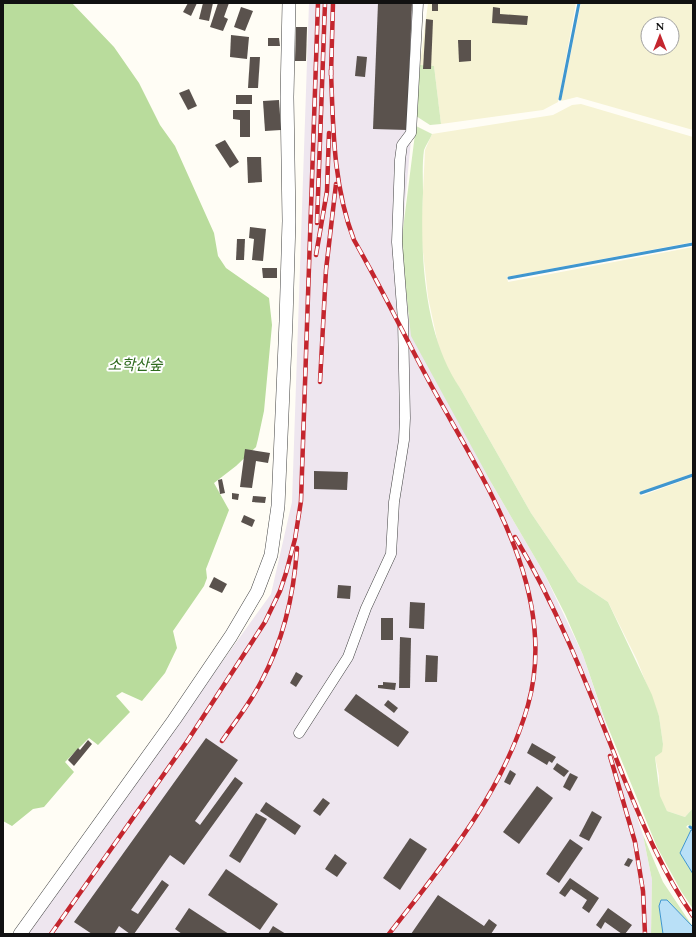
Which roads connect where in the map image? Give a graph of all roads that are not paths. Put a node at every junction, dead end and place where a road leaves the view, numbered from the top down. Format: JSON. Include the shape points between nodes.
{"nodes":[{"id":1,"x":289,"y":3,"type":"edge"},
{"id":2,"x":418,"y":3,"type":"edge"},
{"id":3,"x":299,"y":733,"type":"dead end"},
{"id":4,"x":20,"y":934,"type":"edge"}],
"edges":[{"from":1,"to":4,"type":"street","via":[[289,221],[286,321],[278,506],[271,555],[257,592],[227,642]]},
{"from":2,"to":3,"type":"street","via":[[411,133],[402,145],[400,160],[397,250],[404,320],[405,418],[394,502],[391,554],[366,608],[348,657]]}]}
